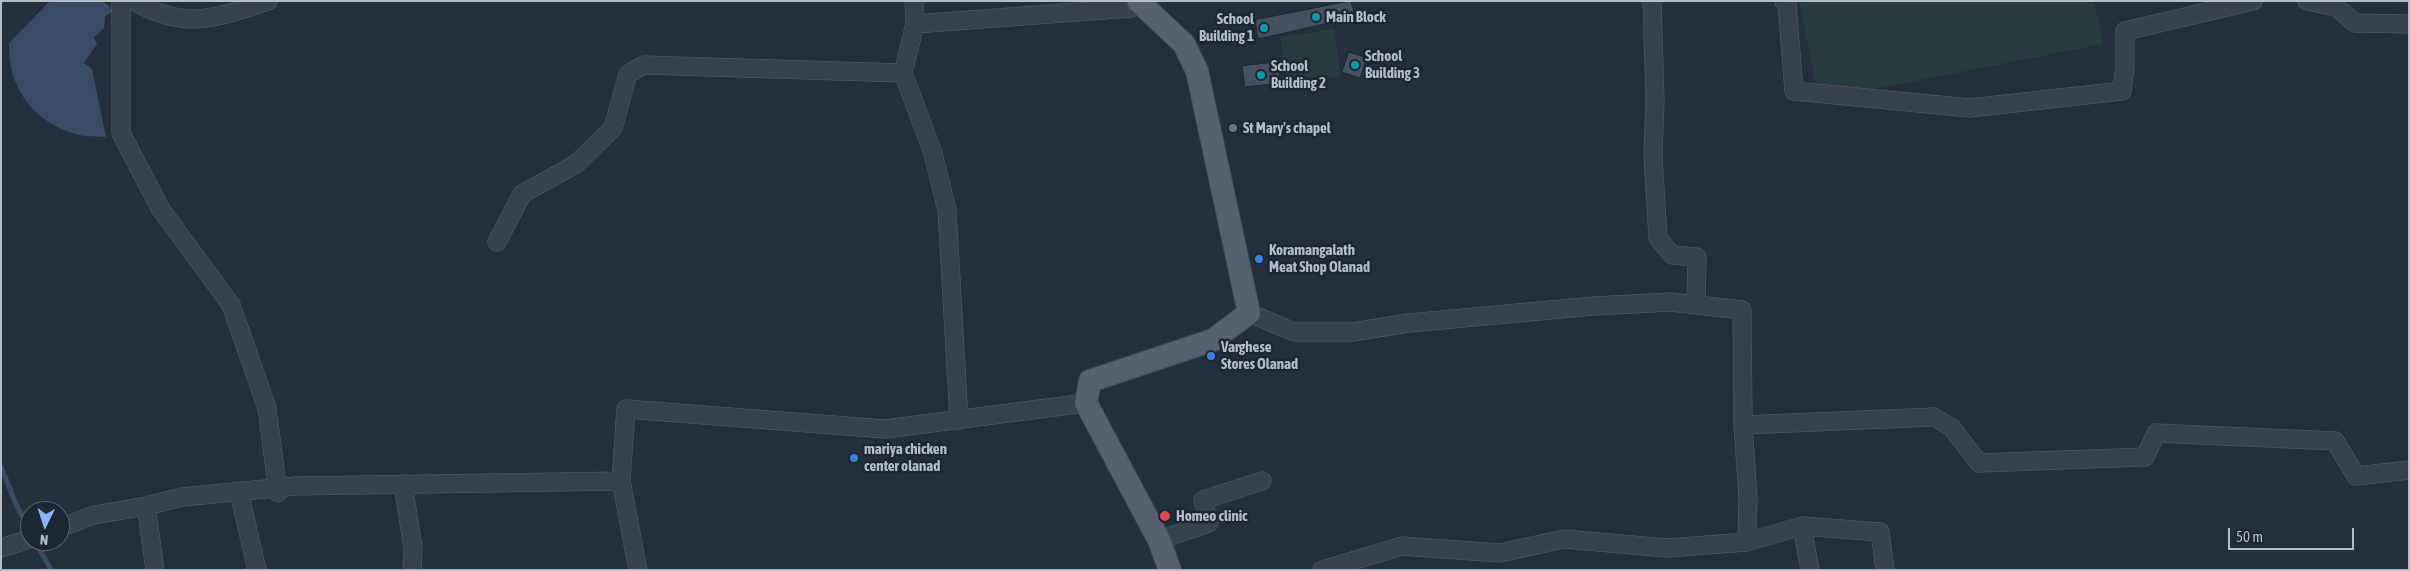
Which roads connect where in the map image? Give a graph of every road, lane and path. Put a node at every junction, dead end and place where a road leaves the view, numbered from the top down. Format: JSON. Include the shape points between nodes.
{"nodes":[{"id":1,"x":121,"y":1,"type":"edge"},
{"id":2,"x":134,"y":1,"type":"edge"},
{"id":3,"x":268,"y":1,"type":"edge"},
{"id":4,"x":914,"y":1,"type":"edge"},
{"id":5,"x":1132,"y":1,"type":"edge"},
{"id":6,"x":1138,"y":1,"type":"edge"},
{"id":7,"x":1652,"y":1,"type":"edge"},
{"id":8,"x":1784,"y":1,"type":"edge"},
{"id":9,"x":2253,"y":1,"type":"edge"},
{"id":10,"x":2307,"y":1,"type":"edge"},
{"id":11,"x":2337,"y":4,"type":"edge"},
{"id":12,"x":915,"y":24,"type":"junction"},
{"id":13,"x":2409,"y":24,"type":"edge"},
{"id":14,"x":903,"y":73,"type":"junction"},
{"id":15,"x":497,"y":242,"type":"dead end"},
{"id":16,"x":1696,"y":305,"type":"junction"},
{"id":17,"x":1249,"y":313,"type":"junction"},
{"id":18,"x":1086,"y":403,"type":"junction"},
{"id":19,"x":959,"y":420,"type":"junction"},
{"id":20,"x":1743,"y":425,"type":"junction"},
{"id":21,"x":2409,"y":470,"type":"edge"},
{"id":22,"x":622,"y":481,"type":"junction"},
{"id":23,"x":1262,"y":481,"type":"dead end"},
{"id":24,"x":403,"y":484,"type":"junction"},
{"id":25,"x":278,"y":490,"type":"junction"},
{"id":26,"x":238,"y":492,"type":"junction"},
{"id":27,"x":146,"y":506,"type":"junction"},
{"id":28,"x":70,"y":524,"type":"edge"},
{"id":29,"x":1802,"y":526,"type":"junction"},
{"id":30,"x":1159,"y":540,"type":"junction"},
{"id":31,"x":20,"y":541,"type":"edge"},
{"id":32,"x":1746,"y":542,"type":"junction"},
{"id":33,"x":1,"y":548,"type":"edge"},
{"id":34,"x":155,"y":570,"type":"edge"},
{"id":35,"x":257,"y":570,"type":"edge"},
{"id":36,"x":412,"y":570,"type":"edge"},
{"id":37,"x":638,"y":570,"type":"edge"},
{"id":38,"x":1170,"y":570,"type":"edge"},
{"id":39,"x":1322,"y":570,"type":"edge"},
{"id":40,"x":1810,"y":570,"type":"edge"},
{"id":41,"x":1885,"y":570,"type":"edge"}],
"edges":[{"from":1,"to":25,"type":"street","via":[[121,133],[160,208],[231,304],[267,408]]},
{"from":2,"to":3,"type":"street","via":[[181,20],[218,18]]},
{"from":4,"to":12,"type":"street"},
{"from":5,"to":12,"type":"street","via":[[1131,8]]},
{"from":6,"to":17,"type":"main road","via":[[1184,44],[1196,71]]},
{"from":7,"to":16,"type":"street","via":[[1653,156],[1658,238],[1672,254],[1697,257]]},
{"from":8,"to":9,"type":"street","via":[[1791,39],[1794,91],[1970,108],[2122,91],[2125,31]]},
{"from":10,"to":11,"type":"street"},
{"from":11,"to":13,"type":"street","via":[[2354,23]]},
{"from":12,"to":14,"type":"street"},
{"from":14,"to":15,"type":"street","via":[[644,65],[628,74],[613,128],[576,164],[522,194]]},
{"from":14,"to":19,"type":"street","via":[[933,153],[947,210]]},
{"from":16,"to":17,"type":"street","via":[[1670,302],[1594,306],[1409,323],[1352,332],[1294,332]]},
{"from":16,"to":20,"type":"street","via":[[1742,310]]},
{"from":17,"to":18,"type":"main road","via":[[1213,340],[1090,381]]},
{"from":18,"to":19,"type":"street"},
{"from":18,"to":30,"type":"main road"},
{"from":19,"to":22,"type":"street","via":[[885,429],[626,409]]},
{"from":20,"to":21,"type":"street","via":[[1934,417],[1952,428],[1979,463],[2144,457],[2156,433],[2335,441],[2356,476]]},
{"from":20,"to":32,"type":"street","via":[[1748,497]]},
{"from":22,"to":24,"type":"street"},
{"from":22,"to":37,"type":"street"},
{"from":23,"to":30,"type":"street","via":[[1203,500],[1209,523]]},
{"from":24,"to":25,"type":"street"},
{"from":24,"to":36,"type":"street","via":[[413,548]]},
{"from":25,"to":26,"type":"street"},
{"from":26,"to":27,"type":"street","via":[[182,497]]},
{"from":26,"to":35,"type":"street"},
{"from":27,"to":28,"type":"street","via":[[94,515]]},
{"from":27,"to":34,"type":"street"},
{"from":29,"to":32,"type":"street"},
{"from":29,"to":40,"type":"street"},
{"from":29,"to":41,"type":"street","via":[[1880,532]]},
{"from":30,"to":38,"type":"main road"},
{"from":31,"to":33,"type":"street"},
{"from":32,"to":39,"type":"street","via":[[1667,548],[1564,539],[1500,553],[1402,546]]}]}
